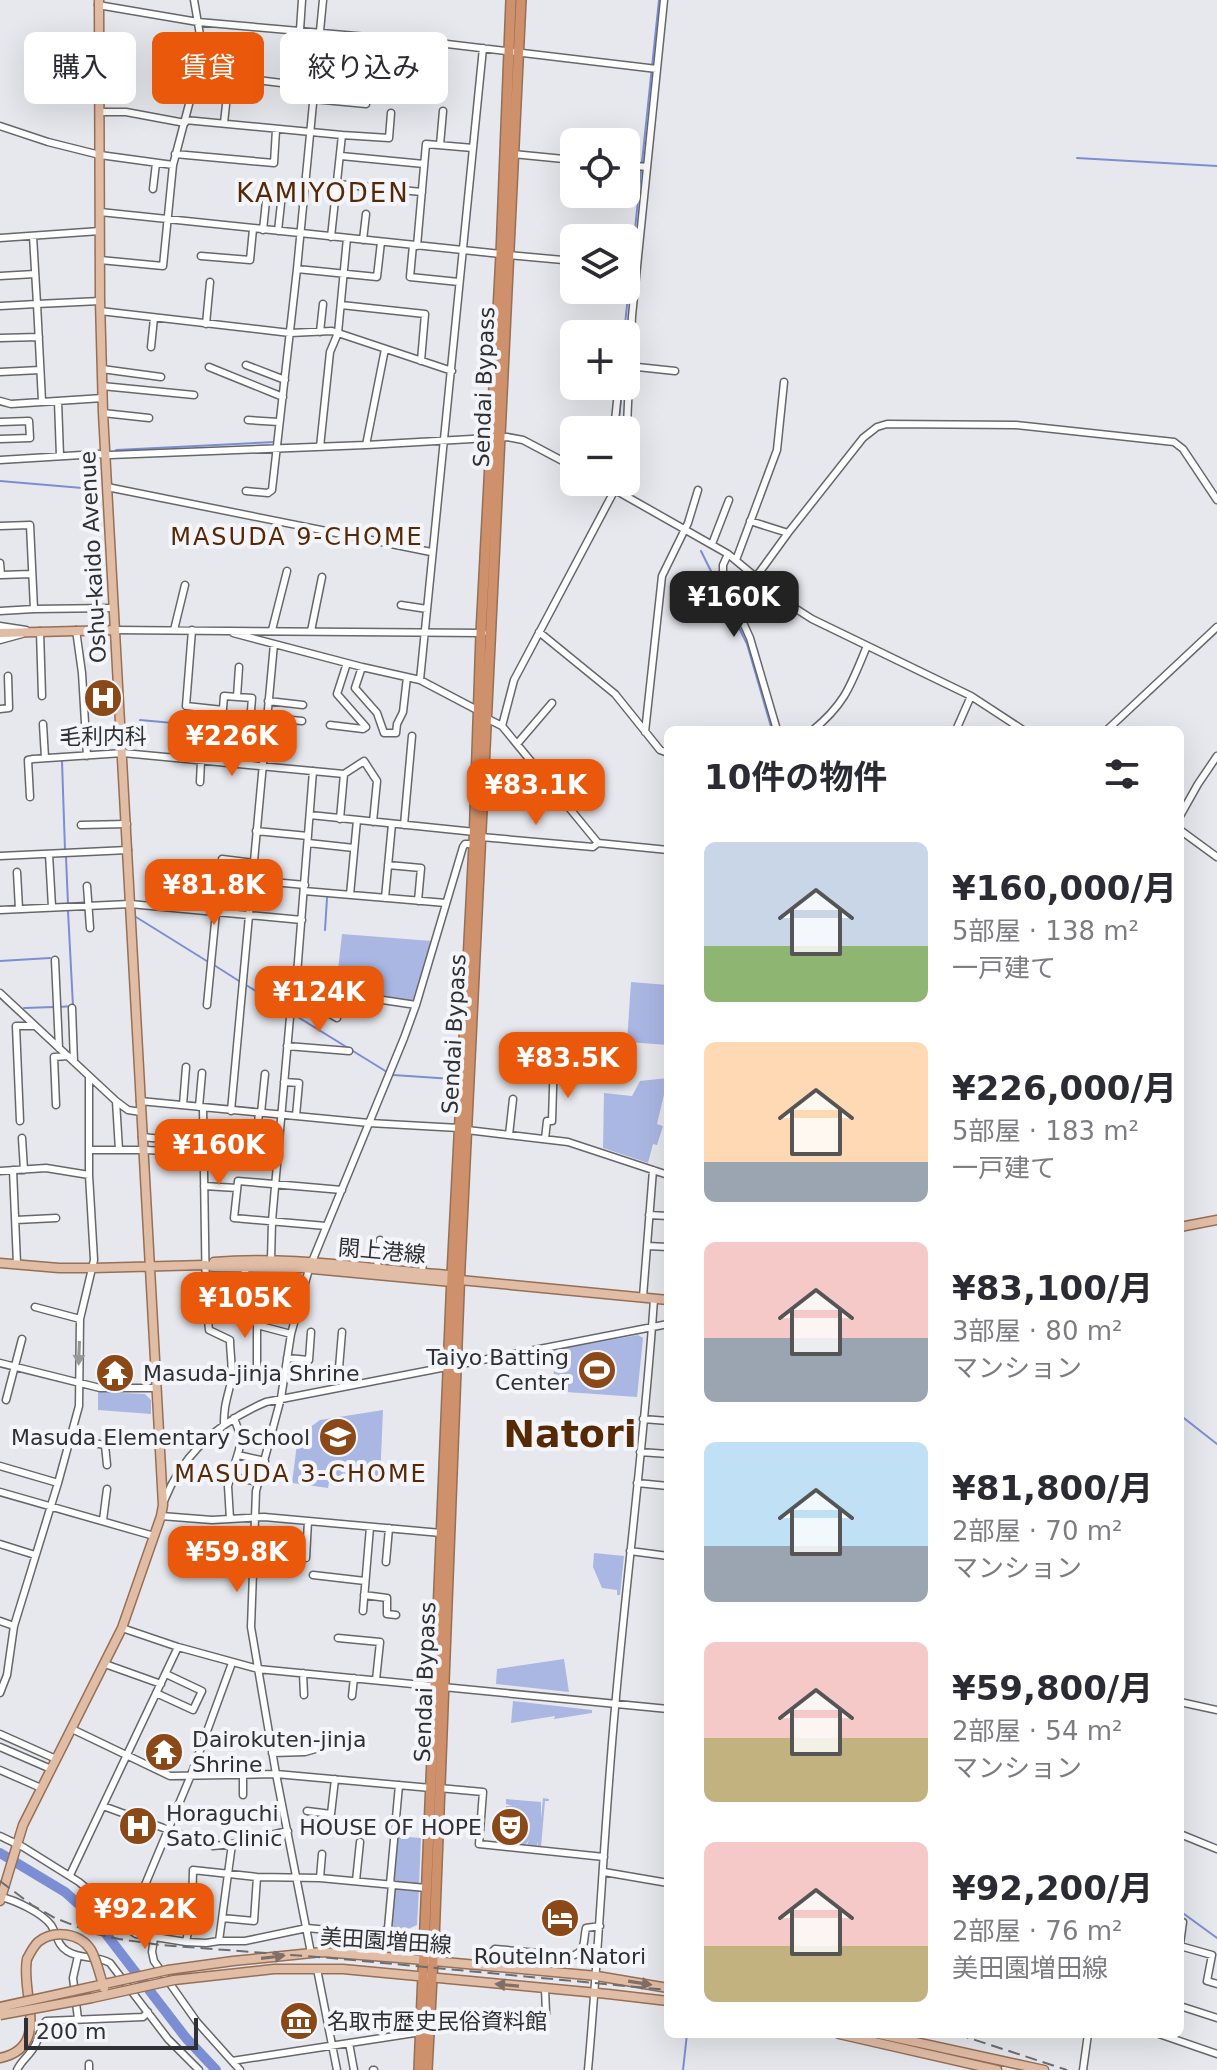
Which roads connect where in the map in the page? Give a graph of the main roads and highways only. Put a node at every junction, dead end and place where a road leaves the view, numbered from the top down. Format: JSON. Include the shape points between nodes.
{"nodes":[{"id":1,"x":510,"y":0,"type":"edge"},
{"id":2,"x":521,"y":0,"type":"edge"},
{"id":3,"x":98,"y":3,"type":"edge"},
{"id":4,"x":514,"y":52,"type":"junction"},
{"id":5,"x":504,"y":254,"type":"junction"},
{"id":6,"x":3,"y":630,"type":"edge"},
{"id":7,"x":114,"y":630,"type":"junction"},
{"id":8,"x":1217,"y":1220,"type":"edge"},
{"id":9,"x":1184,"y":1226,"type":"edge"},
{"id":10,"x":0,"y":1263,"type":"edge"},
{"id":11,"x":205,"y":1265,"type":"junction"},
{"id":12,"x":311,"y":1266,"type":"junction"},
{"id":13,"x":150,"y":1267,"type":"junction"},
{"id":14,"x":454,"y":1279,"type":"junction"},
{"id":15,"x":664,"y":1300,"type":"edge"},
{"id":16,"x":452,"y":1365,"type":"junction"},
{"id":17,"x":439,"y":1687,"type":"junction"},
{"id":18,"x":435,"y":1788,"type":"junction"},
{"id":19,"x":0,"y":1899,"type":"edge"},
{"id":20,"x":428,"y":1960,"type":"junction"},
{"id":21,"x":428,"y":1978,"type":"junction"},
{"id":22,"x":103,"y":1984,"type":"junction"},
{"id":23,"x":664,"y":1987,"type":"edge"},
{"id":24,"x":105,"y":1995,"type":"junction"},
{"id":25,"x":664,"y":2001,"type":"edge"},
{"id":26,"x":0,"y":2007,"type":"edge"},
{"id":27,"x":0,"y":2015,"type":"edge"},
{"id":28,"x":425,"y":2031,"type":"junction"},
{"id":29,"x":857,"y":2038,"type":"edge"},
{"id":30,"x":897,"y":2038,"type":"edge"},
{"id":31,"x":0,"y":2058,"type":"edge"},
{"id":32,"x":419,"y":2070,"type":"edge"},
{"id":33,"x":427,"y":2070,"type":"edge"},
{"id":34,"x":997,"y":2070,"type":"edge"},
{"id":35,"x":1044,"y":2070,"type":"edge"}],
"edges":[{"from":1,"to":4,"type":"highway","name":"Sendai Bypass"},
{"from":2,"to":4,"type":"highway","name":"Sendai Bypass"},
{"from":3,"to":7,"type":"main road","name":"Oshu-kaido Avenue","via":[[102,386]]},
{"from":4,"to":5,"type":"highway","name":"Sendai Bypass"},
{"from":4,"to":5,"type":"highway","name":"Sendai Bypass","via":[[513,154]]},
{"from":5,"to":14,"type":"highway","name":"Sendai Bypass"},
{"from":6,"to":7,"type":"main road"},
{"from":7,"to":13,"type":"main road","name":"Oshu-kaido Avenue"},
{"from":8,"to":9,"type":"main road"},
{"from":10,"to":13,"type":"main road","name":"閖上港線"},
{"from":11,"to":12,"type":"main road","name":"閖上港線"},
{"from":11,"to":12,"type":"main road","name":"閖上港線","via":[[271,1260]]},
{"from":11,"to":13,"type":"main road","name":"閖上港線"},
{"from":12,"to":14,"type":"main road","name":"閖上港線"},
{"from":12,"to":14,"type":"main road","name":"閖上港線"},
{"from":13,"to":19,"type":"main road","name":"Oshu-kaido Avenue","via":[[161,1516],[122,1628],[23,1825]]},
{"from":14,"to":15,"type":"main road","name":"閖上港線"},
{"from":14,"to":16,"type":"highway","name":"Sendai Bypass"},
{"from":16,"to":17,"type":"highway","name":"Sendai Bypass"},
{"from":16,"to":17,"type":"highway","name":"Sendai Bypass","via":[[441,1533]]},
{"from":17,"to":18,"type":"highway","name":"Sendai Bypass"},
{"from":18,"to":20,"type":"highway","name":"Sendai Bypass"},
{"from":18,"to":20,"type":"highway","name":"Sendai Bypass","via":[[426,1888]]},
{"from":20,"to":21,"type":"highway","name":"Sendai Bypass"},
{"from":22,"to":20,"type":"main road","name":"美田園増田線","one_way":true,"bridge":true,"via":[[168,1970],[311,1953]]},
{"from":20,"to":23,"type":"main road","name":"美田園増田線","one_way":true},
{"from":21,"to":24,"type":"main road","name":"美田園増田線","bridge":true,"via":[[317,1969],[259,1971],[174,1980]]},
{"from":25,"to":21,"type":"main road","name":"美田園増田線","one_way":true},
{"from":21,"to":28,"type":"highway","name":"Sendai Bypass"},
{"from":22,"to":24,"type":"main road","bridge":true},
{"from":22,"to":26,"type":"main road","name":"美田園増田線","bridge":true},
{"from":22,"to":31,"type":"main road","bridge":true,"via":[[91,1951],[78,1938],[46,1938],[27,1959],[29,2037],[20,2051]]},
{"from":24,"to":27,"type":"main road","name":"美田園増田線","bridge":true},
{"from":28,"to":32,"type":"highway","name":"Sendai Bypass"},
{"from":28,"to":33,"type":"highway","name":"Sendai Bypass"},
{"from":29,"to":34,"type":"main road"},
{"from":30,"to":35,"type":"main road"}]}
